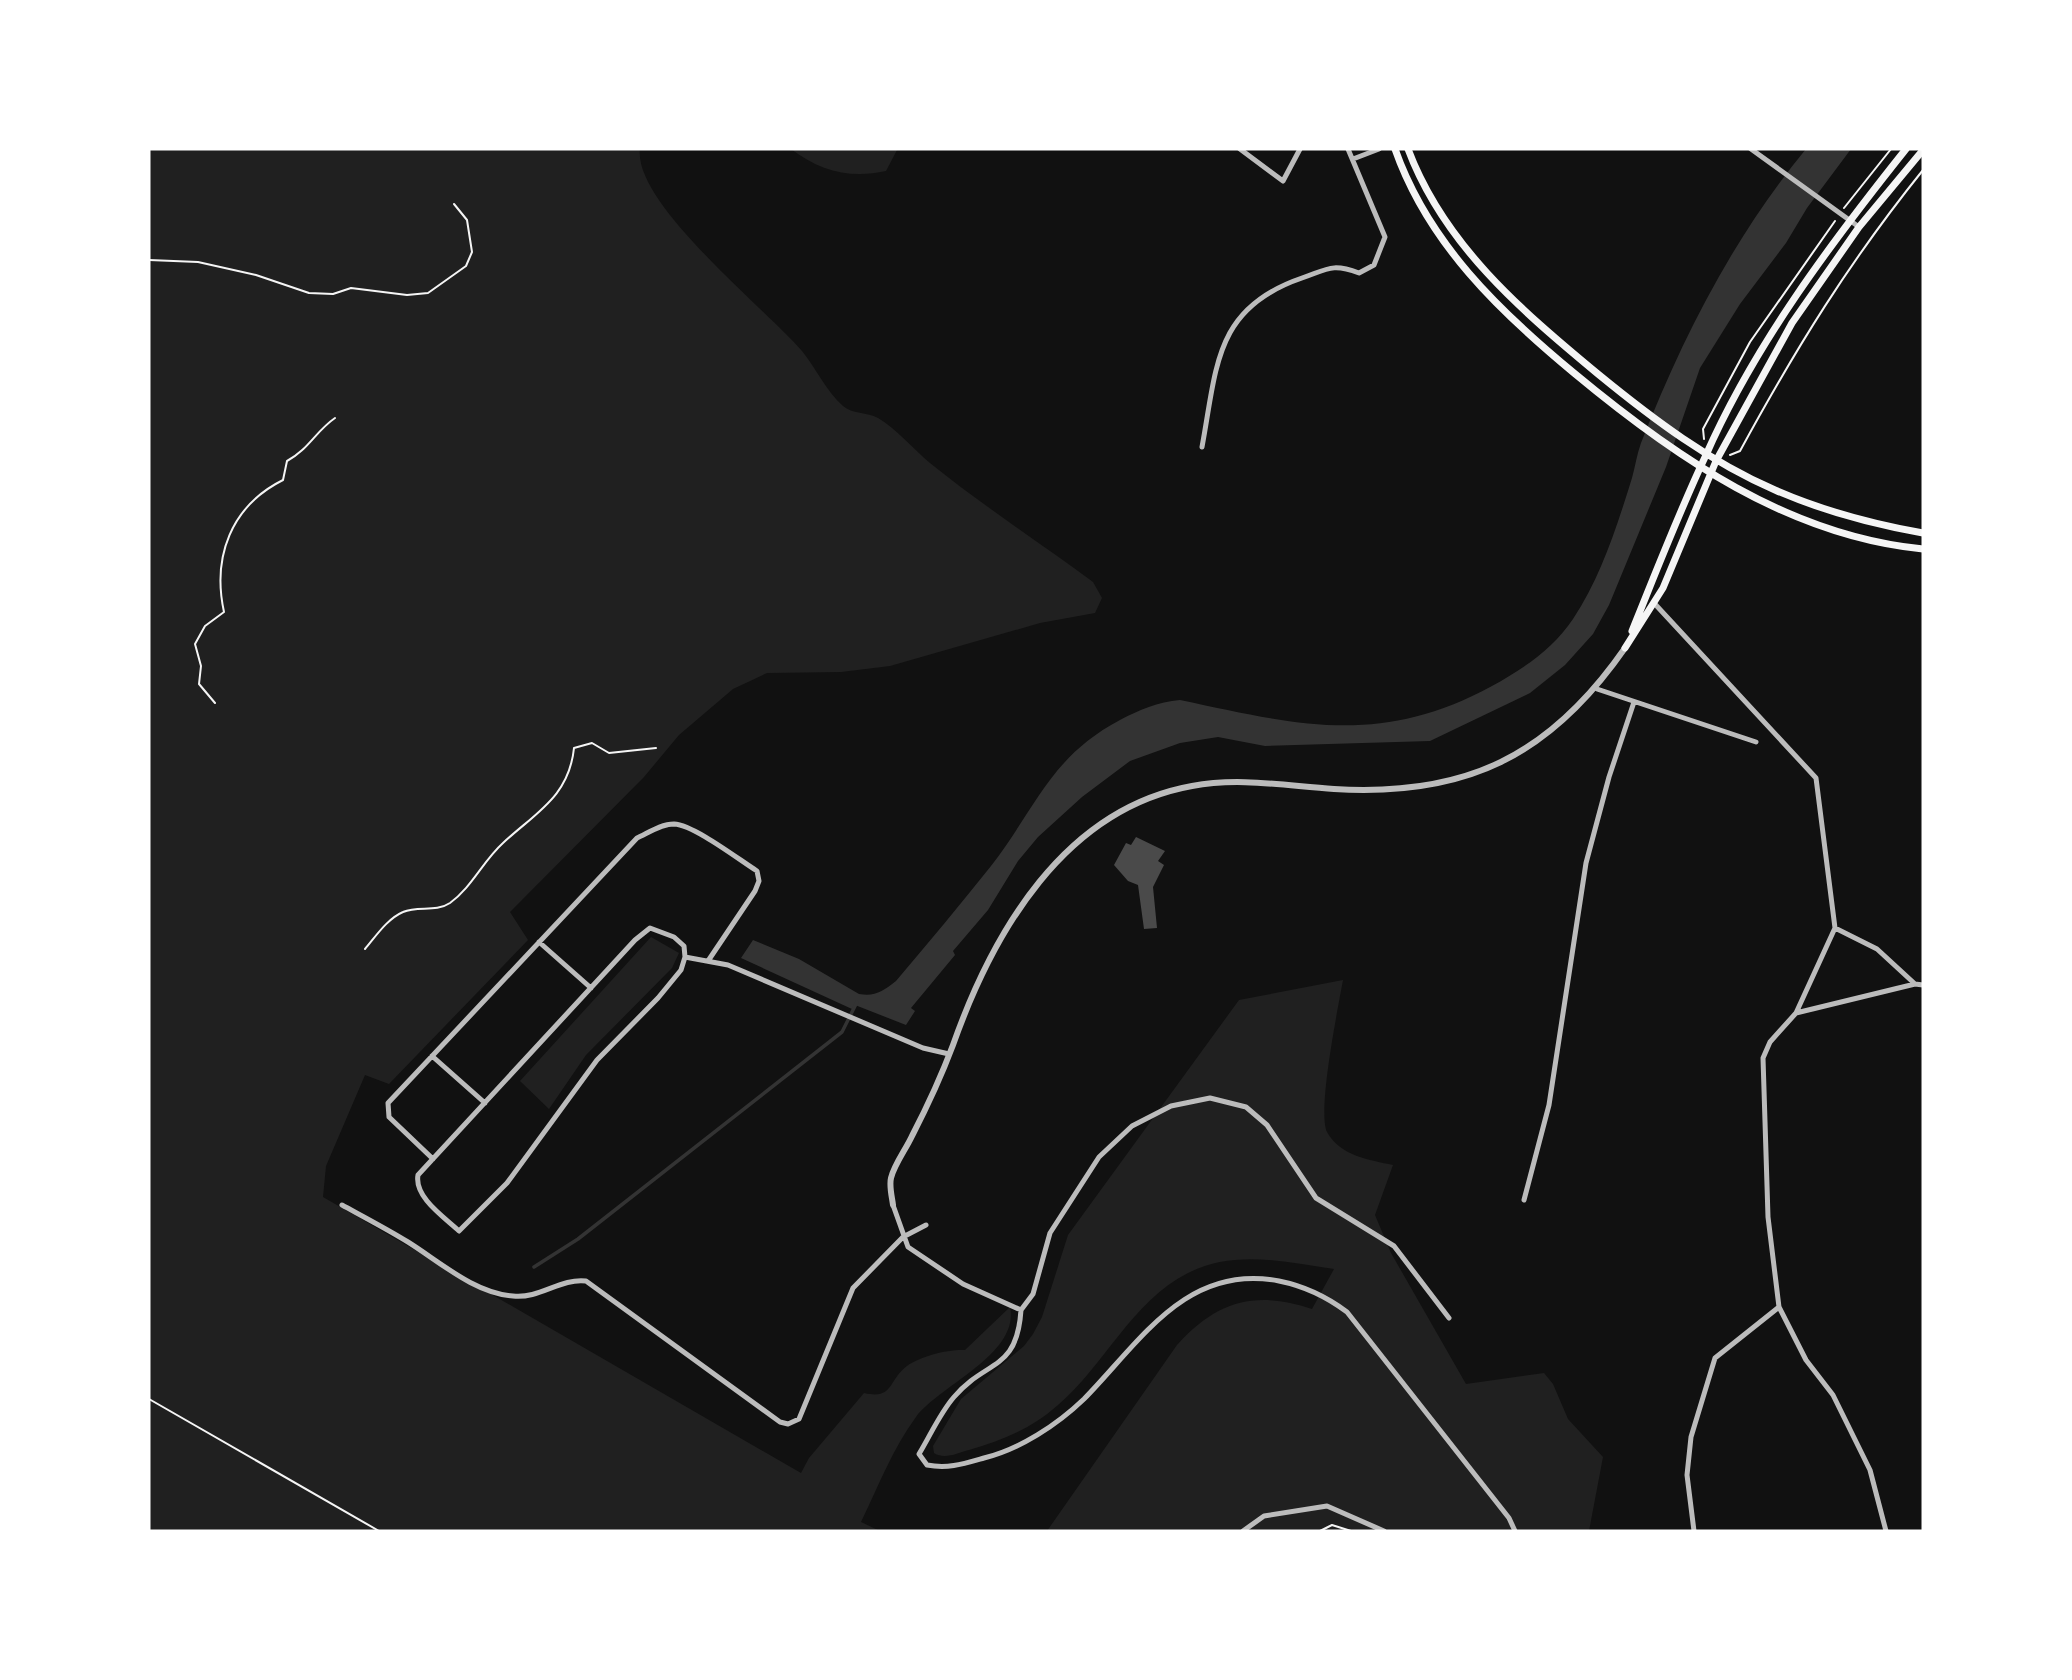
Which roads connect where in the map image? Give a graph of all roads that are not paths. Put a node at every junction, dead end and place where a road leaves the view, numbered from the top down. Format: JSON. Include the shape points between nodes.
{"nodes":[{"id":1,"x":1240,"y":149,"type":"edge"},
{"id":2,"x":1300,"y":149,"type":"edge"},
{"id":3,"x":1348,"y":149,"type":"edge"},
{"id":4,"x":1379,"y":149,"type":"edge"},
{"id":5,"x":1395,"y":149,"type":"edge"},
{"id":6,"x":1408,"y":149,"type":"edge"},
{"id":7,"x":1751,"y":149,"type":"edge"},
{"id":8,"x":1906,"y":149,"type":"edge"},
{"id":9,"x":1923,"y":150,"type":"edge"},
{"id":10,"x":1353,"y":159,"type":"junction"},
{"id":11,"x":1850,"y":221,"type":"junction"},
{"id":12,"x":1859,"y":227,"type":"junction"},
{"id":13,"x":1202,"y":447,"type":"dead end"},
{"id":14,"x":1706,"y":455,"type":"junction"},
{"id":15,"x":1716,"y":461,"type":"junction"},
{"id":16,"x":1700,"y":469,"type":"junction"},
{"id":17,"x":1710,"y":475,"type":"junction"},
{"id":18,"x":1923,"y":533,"type":"edge"},
{"id":19,"x":1923,"y":549,"type":"edge"},
{"id":20,"x":1654,"y":603,"type":"junction"},
{"id":21,"x":1625,"y":648,"type":"junction"},
{"id":22,"x":1597,"y":689,"type":"junction"},
{"id":23,"x":1634,"y":702,"type":"junction"},
{"id":24,"x":1756,"y":742,"type":"dead end"},
{"id":25,"x":1835,"y":928,"type":"junction"},
{"id":26,"x":539,"y":942,"type":"junction"},
{"id":27,"x":685,"y":957,"type":"junction"},
{"id":28,"x":708,"y":961,"type":"junction"},
{"id":29,"x":1915,"y":984,"type":"junction"},
{"id":30,"x":1923,"y":985,"type":"edge"},
{"id":31,"x":591,"y":988,"type":"junction"},
{"id":32,"x":1796,"y":1013,"type":"junction"},
{"id":33,"x":949,"y":1054,"type":"junction"},
{"id":34,"x":432,"y":1055,"type":"junction"},
{"id":35,"x":485,"y":1103,"type":"junction"},
{"id":36,"x":433,"y":1159,"type":"junction"},
{"id":37,"x":1524,"y":1200,"type":"dead end"},
{"id":38,"x":342,"y":1205,"type":"dead end"},
{"id":39,"x":892,"y":1205,"type":"joint"},
{"id":40,"x":926,"y":1225,"type":"dead end"},
{"id":41,"x":903,"y":1237,"type":"junction"},
{"id":42,"x":1779,"y":1307,"type":"junction"},
{"id":43,"x":1021,"y":1310,"type":"junction"},
{"id":44,"x":1449,"y":1318,"type":"dead end"},
{"id":45,"x":1243,"y":1531,"type":"edge"},
{"id":46,"x":1384,"y":1531,"type":"edge"},
{"id":47,"x":1515,"y":1531,"type":"edge"},
{"id":48,"x":1694,"y":1531,"type":"edge"},
{"id":49,"x":1886,"y":1531,"type":"edge"}],
"edges":[{"from":1,"to":2,"type":"street","via":[[1283,181]]},
{"from":3,"to":10,"type":"street"},
{"from":4,"to":10,"type":"street"},
{"from":5,"to":16,"type":"main road","via":[[1433,227],[1483,290],[1637,426]]},
{"from":6,"to":14,"type":"main road","via":[[1436,206],[1475,261],[1540,326]]},
{"from":7,"to":11,"type":"street"},
{"from":8,"to":11,"type":"main road"},
{"from":9,"to":12,"type":"main road"},
{"from":10,"to":13,"type":"street","via":[[1385,237],[1374,265],[1359,273],[1338,266],[1281,285],[1247,307],[1222,344]]},
{"from":11,"to":12,"type":"street"},
{"from":11,"to":14,"type":"main road","via":[[1784,316]]},
{"from":12,"to":15,"type":"main road","via":[[1792,323]]},
{"from":14,"to":15,"type":"main road"},
{"from":14,"to":16,"type":"main road"},
{"from":15,"to":17,"type":"main road"},
{"from":15,"to":18,"type":"main road","via":[[1838,514]]},
{"from":16,"to":17,"type":"main road"},
{"from":16,"to":21,"type":"main road"},
{"from":17,"to":19,"type":"main road","via":[[1817,523]]},
{"from":17,"to":20,"type":"main road"},
{"from":20,"to":21,"type":"main road"},
{"from":20,"to":25,"type":"street","via":[[1815,778]]},
{"from":21,"to":22,"type":"street"},
{"from":22,"to":23,"type":"street"},
{"from":22,"to":33,"type":"street","via":[[1575,712],[1519,754],[1446,783],[1352,790],[1220,783],[1167,792],[1114,813],[1068,848],[1026,901],[967,1003]]},
{"from":23,"to":24,"type":"street"},
{"from":23,"to":37,"type":"street","via":[[1587,863],[1549,1105]]},
{"from":25,"to":29,"type":"street","via":[[1877,949]]},
{"from":25,"to":32,"type":"street"},
{"from":26,"to":28,"type":"street","via":[[637,838],[674,824],[757,871],[755,891]]},
{"from":26,"to":31,"type":"street"},
{"from":26,"to":34,"type":"street"},
{"from":27,"to":28,"type":"street"},
{"from":27,"to":31,"type":"street","via":[[684,946],[674,937],[650,928]]},
{"from":27,"to":36,"type":"street","via":[[681,970],[658,998],[597,1060],[507,1184],[459,1231],[421,1194],[416,1183]]},
{"from":28,"to":33,"type":"street","via":[[728,965],[923,1048]]},
{"from":29,"to":30,"type":"street"},
{"from":29,"to":32,"type":"street"},
{"from":31,"to":35,"type":"street"},
{"from":32,"to":42,"type":"street","via":[[1770,1042],[1761,1071],[1768,1217]]},
{"from":33,"to":39,"type":"street","via":[[943,1077],[891,1178]]},
{"from":34,"to":35,"type":"street"},
{"from":34,"to":36,"type":"street","via":[[388,1104],[389,1117]]},
{"from":35,"to":36,"type":"street"},
{"from":38,"to":41,"type":"street","via":[[457,1275],[504,1295],[524,1297],[566,1282],[586,1281],[788,1424],[799,1419],[853,1288]]},
{"from":39,"to":41,"type":"street"},
{"from":40,"to":41,"type":"street"},
{"from":41,"to":43,"type":"street","via":[[908,1247],[963,1284]]},
{"from":42,"to":48,"type":"street","via":[[1715,1358],[1690,1437],[1688,1475]]},
{"from":42,"to":49,"type":"street","via":[[1806,1360],[1833,1395],[1870,1470]]},
{"from":43,"to":44,"type":"street","via":[[1034,1294],[1050,1233],[1099,1157],[1132,1126],[1171,1106],[1210,1098],[1246,1107],[1267,1125],[1316,1198],[1394,1247]]},
{"from":43,"to":47,"type":"street","via":[[1012,1352],[954,1396],[919,1454],[926,1465],[945,1468],[1023,1443],[1077,1406],[1156,1321],[1183,1300],[1228,1281],[1257,1278],[1301,1287],[1347,1312]]},
{"from":45,"to":46,"type":"street","via":[[1264,1516],[1327,1506]]}]}
